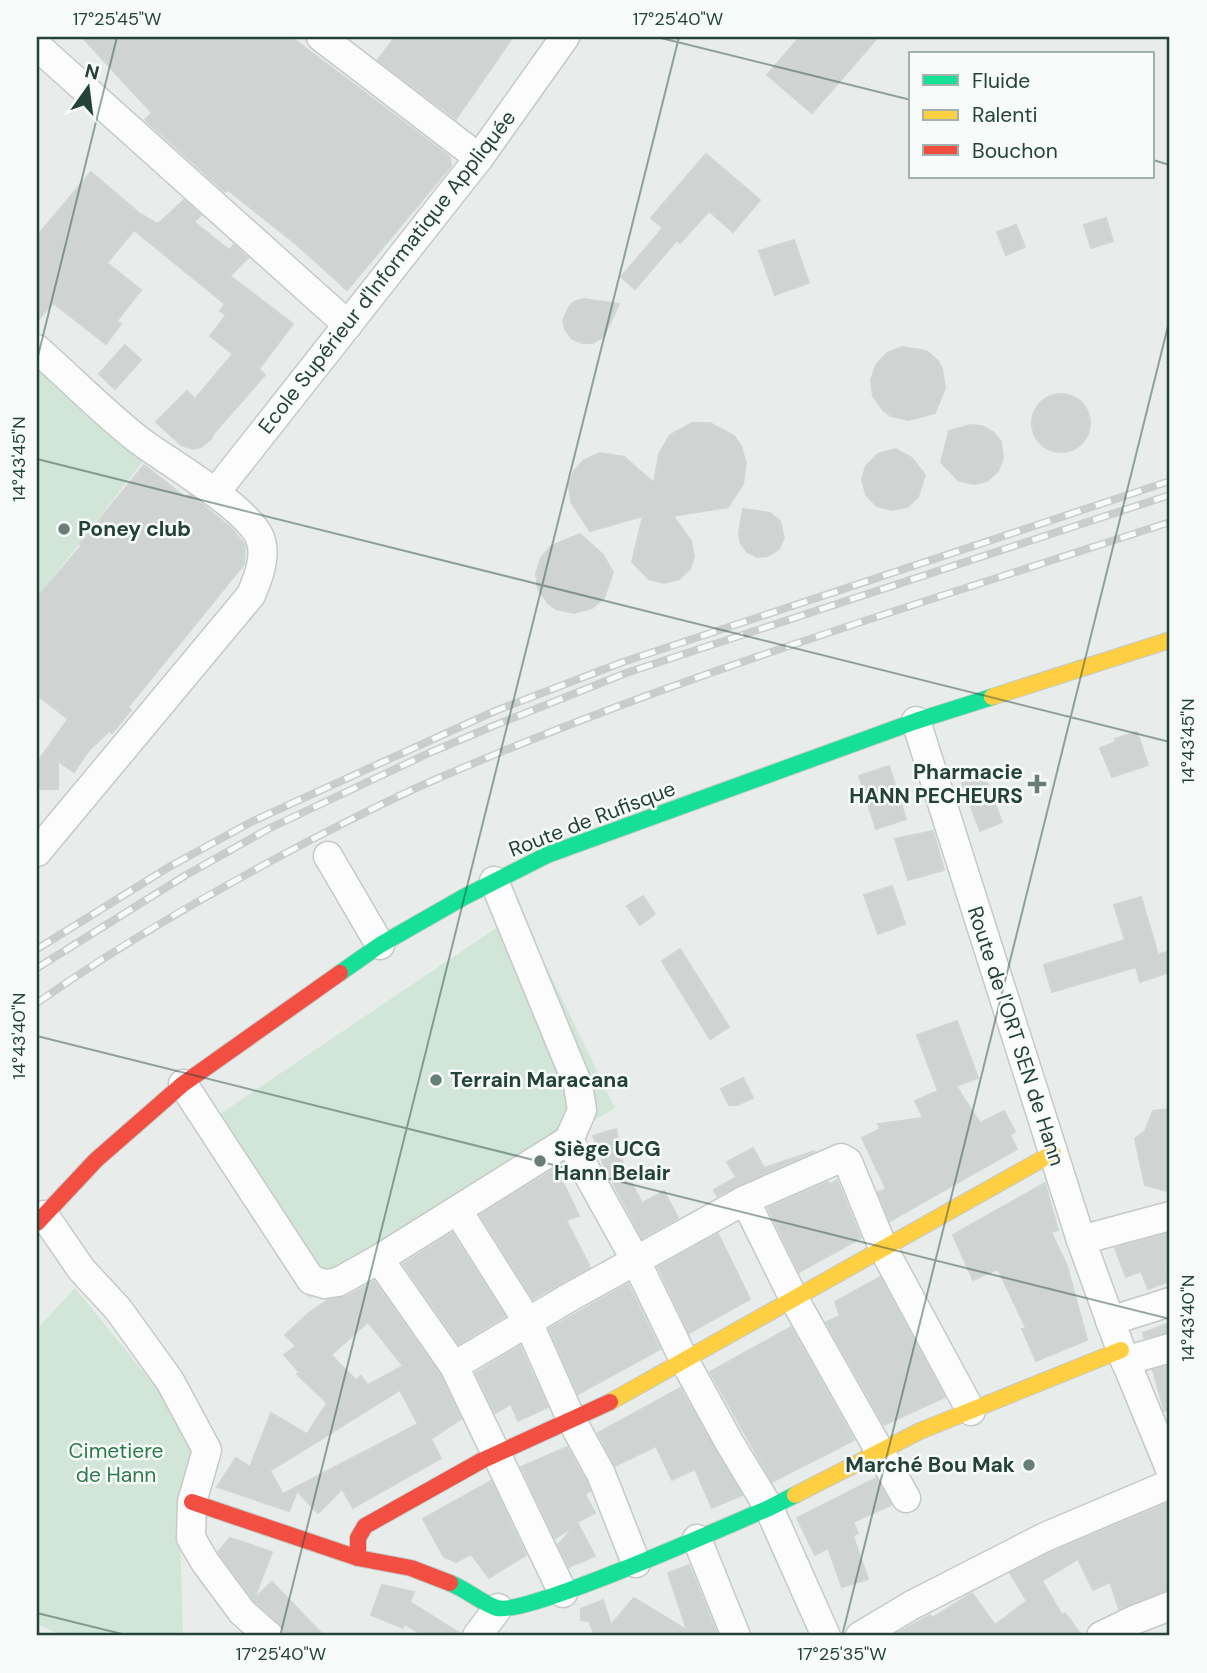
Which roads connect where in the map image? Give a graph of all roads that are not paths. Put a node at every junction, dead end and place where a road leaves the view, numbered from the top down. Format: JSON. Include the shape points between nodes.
{"nodes":[{"id":1,"x":321,"y":37,"type":"edge"},
{"id":2,"x":552,"y":40,"type":"edge"},
{"id":3,"x":37,"y":46,"type":"edge"},
{"id":4,"x":479,"y":158,"type":"junction"},
{"id":5,"x":348,"y":325,"type":"junction"},
{"id":6,"x":37,"y":349,"type":"edge"},
{"id":7,"x":215,"y":493,"type":"junction"},
{"id":8,"x":1170,"y":640,"type":"edge"},
{"id":9,"x":916,"y":721,"type":"junction"},
{"id":10,"x":37,"y":852,"type":"edge"},
{"id":11,"x":328,"y":856,"type":"dead end"},
{"id":12,"x":494,"y":881,"type":"junction"},
{"id":13,"x":380,"y":945,"type":"junction"},
{"id":14,"x":183,"y":1084,"type":"junction"},
{"id":15,"x":569,"y":1140,"type":"junction"},
{"id":16,"x":1053,"y":1153,"type":"junction"},
{"id":17,"x":746,"y":1200,"type":"junction"},
{"id":18,"x":458,"y":1211,"type":"junction"},
{"id":19,"x":1170,"y":1216,"type":"edge"},
{"id":20,"x":40,"y":1219,"type":"edge"},
{"id":21,"x":1081,"y":1240,"type":"junction"},
{"id":22,"x":884,"y":1250,"type":"junction"},
{"id":23,"x":379,"y":1259,"type":"junction"},
{"id":24,"x":636,"y":1261,"type":"junction"},
{"id":25,"x":794,"y":1299,"type":"junction"},
{"id":26,"x":1170,"y":1302,"type":"edge"},
{"id":27,"x":1111,"y":1321,"type":"junction"},
{"id":28,"x":528,"y":1322,"type":"junction"},
{"id":29,"x":1170,"y":1348,"type":"edge"},
{"id":30,"x":1123,"y":1355,"type":"junction"},
{"id":31,"x":684,"y":1360,"type":"junction"},
{"id":32,"x":454,"y":1366,"type":"junction"},
{"id":33,"x":971,"y":1411,"type":"junction"},
{"id":34,"x":572,"y":1421,"type":"junction"},
{"id":35,"x":880,"y":1451,"type":"junction"},
{"id":36,"x":496,"y":1455,"type":"junction"},
{"id":37,"x":1170,"y":1469,"type":"edge"},
{"id":38,"x":1170,"y":1485,"type":"edge"},
{"id":39,"x":906,"y":1498,"type":"dead end"},
{"id":40,"x":192,"y":1502,"type":"junction"},
{"id":41,"x":769,"y":1508,"type":"junction"},
{"id":42,"x":696,"y":1539,"type":"junction"},
{"id":43,"x":358,"y":1558,"type":"junction"},
{"id":44,"x":636,"y":1563,"type":"junction"},
{"id":45,"x":562,"y":1593,"type":"junction"},
{"id":46,"x":1170,"y":1606,"type":"edge"},
{"id":47,"x":498,"y":1608,"type":"junction"},
{"id":48,"x":269,"y":1636,"type":"edge"},
{"id":49,"x":478,"y":1636,"type":"edge"},
{"id":50,"x":736,"y":1636,"type":"edge"},
{"id":51,"x":826,"y":1636,"type":"edge"},
{"id":52,"x":860,"y":1636,"type":"edge"},
{"id":53,"x":1101,"y":1636,"type":"edge"}],
"edges":[{"from":1,"to":4,"type":"street"},
{"from":2,"to":4,"type":"street","name":"Ecole Supérieur d'Informatique Appliquée"},
{"from":3,"to":5,"type":"street"},
{"from":4,"to":5,"type":"street","name":"Ecole Supérieur d'Informatique Appliquée"},
{"from":5,"to":7,"type":"street","name":"Ecole Supérieur d'Informatique Appliquée"},
{"from":6,"to":7,"type":"street","via":[[139,440]]},
{"from":7,"to":10,"type":"street","via":[[260,538],[259,575],[251,595]]},
{"from":8,"to":9,"type":"street","name":"Route de Rufisque"},
{"from":9,"to":12,"type":"street","name":"Route de Rufisque","via":[[547,855]]},
{"from":9,"to":16,"type":"street","name":"Route de l'ORT SEN de Hann"},
{"from":11,"to":13,"type":"street"},
{"from":12,"to":13,"type":"street","name":"Route de Rufisque"},
{"from":12,"to":15,"type":"street","via":[[578,1084],[582,1110]]},
{"from":13,"to":14,"type":"street","name":"Route de Rufisque"},
{"from":14,"to":20,"type":"street","name":"Route de Rufisque","via":[[96,1160]]},
{"from":14,"to":23,"type":"street","via":[[311,1280],[338,1282]]},
{"from":15,"to":18,"type":"street"},
{"from":15,"to":24,"type":"street"},
{"from":16,"to":21,"type":"street","name":"Route de l'ORT SEN de Hann"},
{"from":16,"to":22,"type":"street"},
{"from":17,"to":22,"type":"street","via":[[841,1158],[848,1162]]},
{"from":17,"to":24,"type":"street"},
{"from":17,"to":25,"type":"street"},
{"from":18,"to":23,"type":"street"},
{"from":18,"to":28,"type":"street"},
{"from":19,"to":21,"type":"street"},
{"from":20,"to":40,"type":"street","via":[[118,1309],[170,1381],[208,1450]]},
{"from":21,"to":27,"type":"street","name":"Route de l'ORT SEN de Hann"},
{"from":22,"to":25,"type":"street"},
{"from":22,"to":33,"type":"street"},
{"from":23,"to":32,"type":"street"},
{"from":24,"to":28,"type":"street"},
{"from":24,"to":31,"type":"street"},
{"from":25,"to":31,"type":"street"},
{"from":25,"to":35,"type":"street"},
{"from":26,"to":27,"type":"street"},
{"from":27,"to":30,"type":"street","name":"Route de l'ORT SEN de Hann"},
{"from":28,"to":32,"type":"street"},
{"from":28,"to":34,"type":"street"},
{"from":29,"to":30,"type":"street"},
{"from":30,"to":33,"type":"street"},
{"from":30,"to":37,"type":"street","name":"Route de l'ORT SEN de Hann"},
{"from":31,"to":34,"type":"street"},
{"from":31,"to":41,"type":"street"},
{"from":32,"to":36,"type":"street"},
{"from":33,"to":35,"type":"street"},
{"from":34,"to":36,"type":"street"},
{"from":34,"to":44,"type":"street","via":[[601,1474]]},
{"from":35,"to":39,"type":"street"},
{"from":35,"to":41,"type":"street"},
{"from":36,"to":43,"type":"street","via":[[365,1526],[358,1538]]},
{"from":36,"to":45,"type":"street"},
{"from":38,"to":52,"type":"street","via":[[1045,1537]]},
{"from":40,"to":43,"type":"street"},
{"from":40,"to":48,"type":"street","via":[[191,1538],[197,1550],[242,1612]]},
{"from":41,"to":42,"type":"street"},
{"from":41,"to":51,"type":"street"},
{"from":42,"to":44,"type":"street"},
{"from":42,"to":50,"type":"street"},
{"from":43,"to":47,"type":"street","via":[[411,1568]]},
{"from":44,"to":45,"type":"street"},
{"from":45,"to":47,"type":"street","via":[[526,1606]]},
{"from":46,"to":53,"type":"street"},
{"from":47,"to":49,"type":"street"}]}
